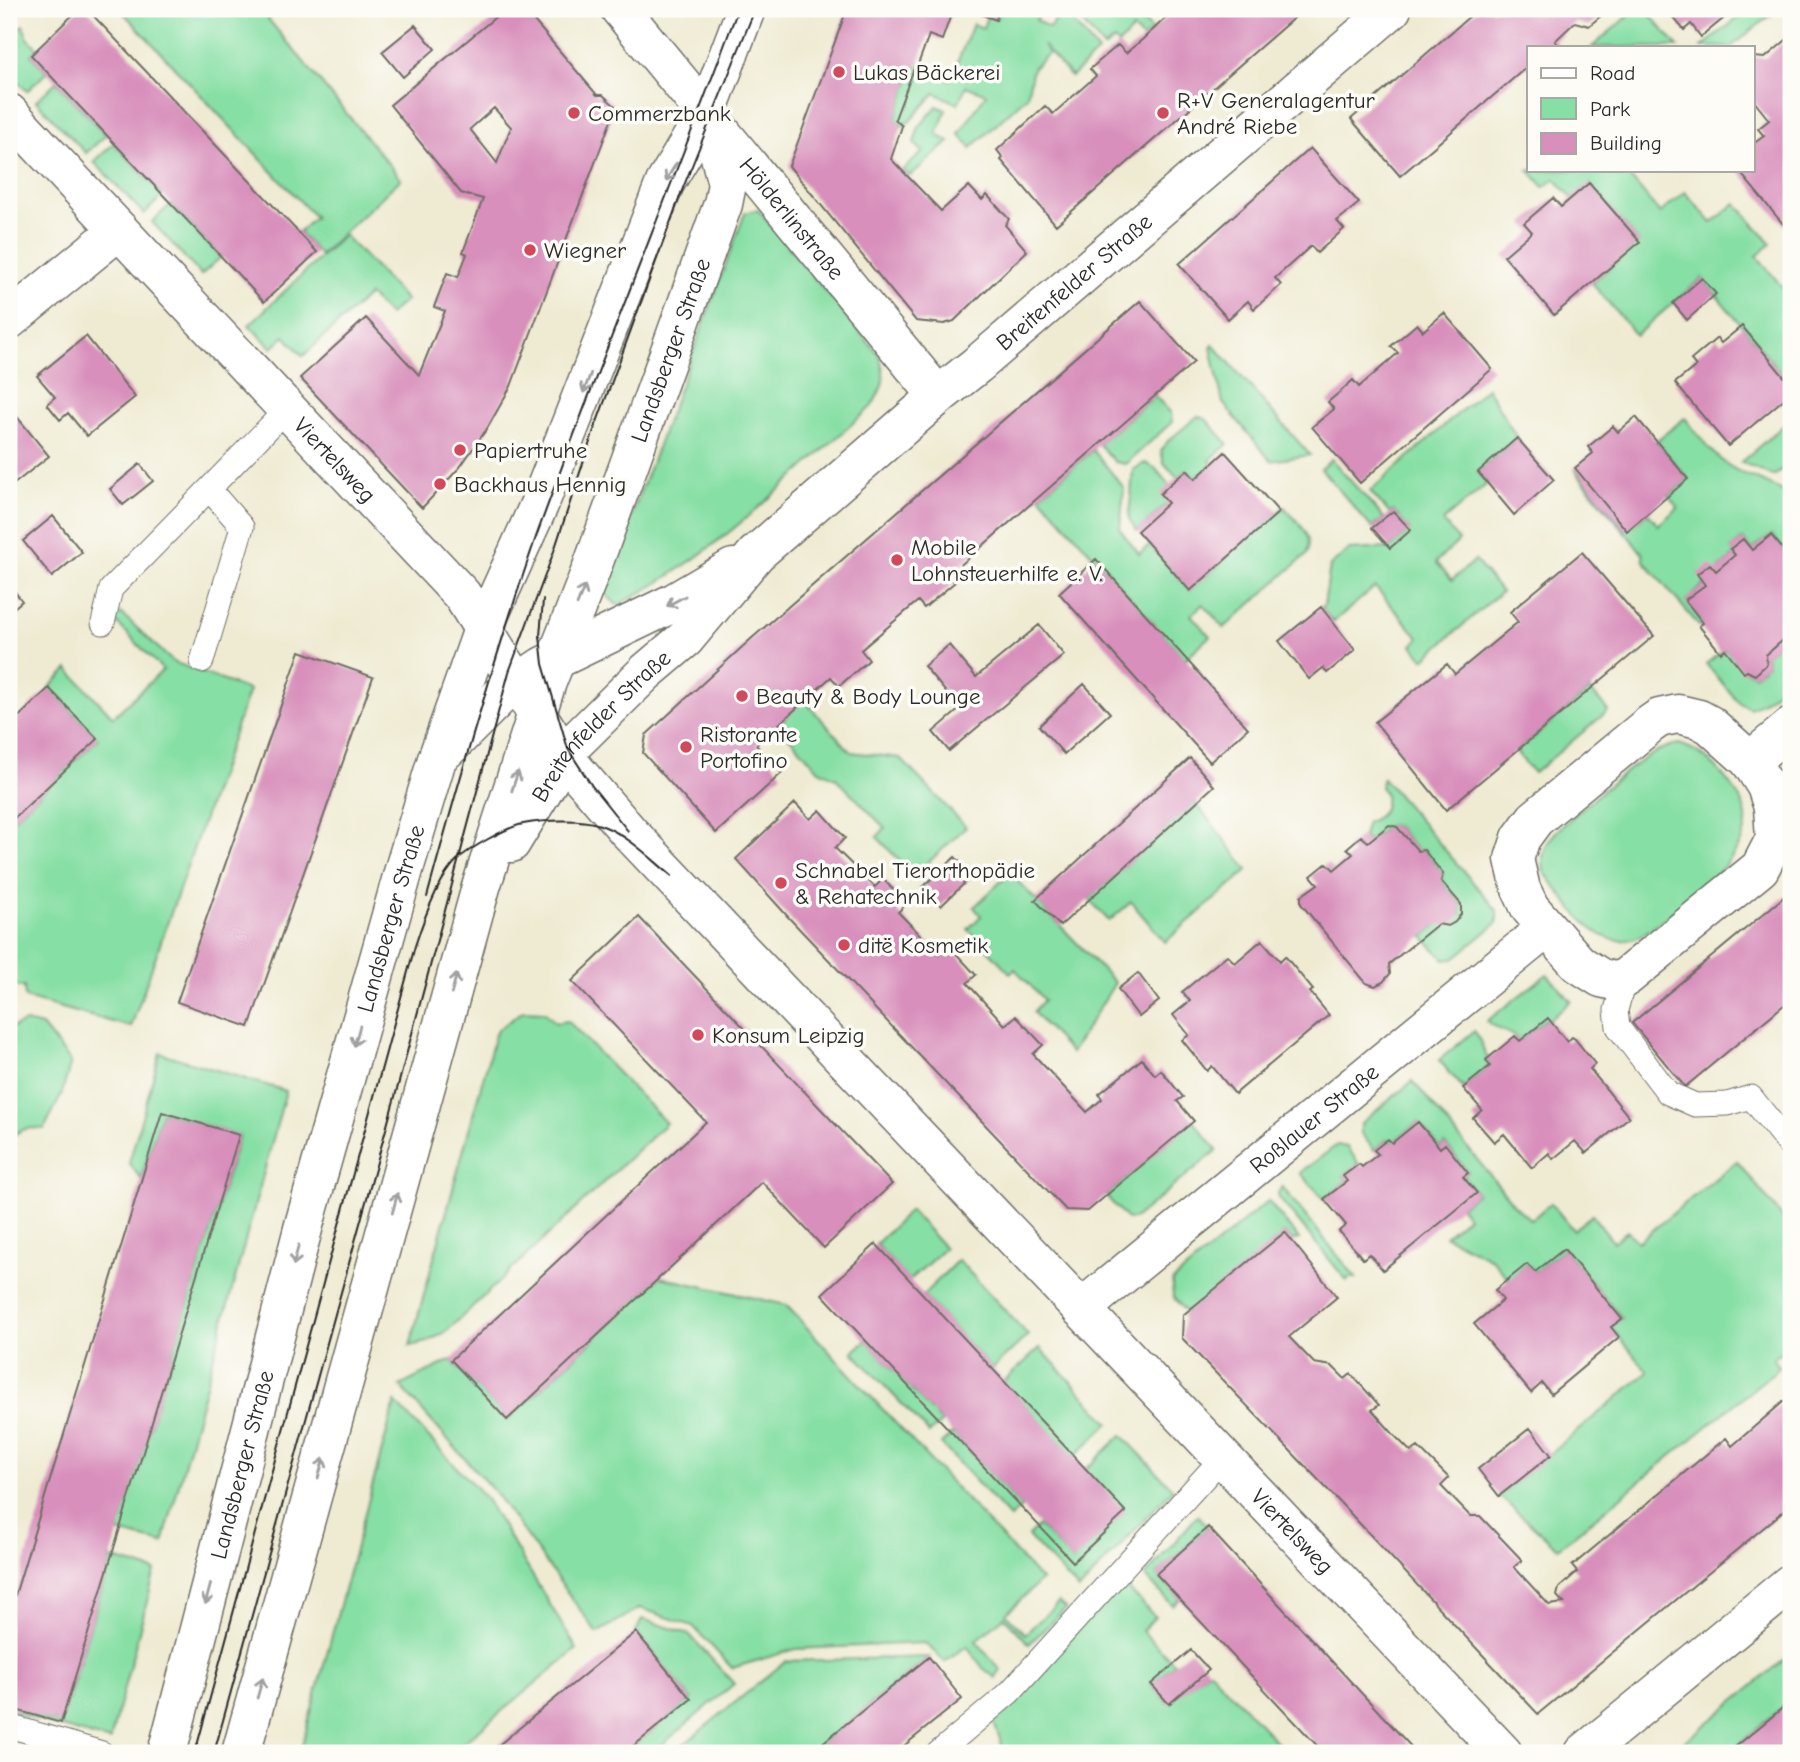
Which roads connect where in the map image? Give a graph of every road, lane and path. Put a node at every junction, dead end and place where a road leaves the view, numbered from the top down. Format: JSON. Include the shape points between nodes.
{"nodes":[{"id":1,"x":620,"y":9,"type":"edge"},
{"id":2,"x":746,"y":9,"type":"edge"},
{"id":3,"x":1392,"y":9,"type":"edge"},
{"id":4,"x":9,"y":113,"type":"edge"},
{"id":5,"x":706,"y":114,"type":"junction"},
{"id":6,"x":119,"y":230,"type":"junction"},
{"id":7,"x":9,"y":320,"type":"edge"},
{"id":8,"x":938,"y":396,"type":"junction"},
{"id":9,"x":287,"y":409,"type":"junction"},
{"id":10,"x":209,"y":489,"type":"junction"},
{"id":11,"x":757,"y":554,"type":"junction"},
{"id":12,"x":103,"y":623,"type":"dead end"},
{"id":13,"x":483,"y":629,"type":"junction"},
{"id":14,"x":556,"y":658,"type":"junction"},
{"id":15,"x":202,"y":661,"type":"dead end"},
{"id":16,"x":526,"y":699,"type":"junction"},
{"id":17,"x":1791,"y":727,"type":"edge"},
{"id":18,"x":564,"y":757,"type":"junction"},
{"id":19,"x":437,"y":759,"type":"junction"},
{"id":20,"x":1749,"y":761,"type":"junction"},
{"id":21,"x":473,"y":917,"type":"junction"},
{"id":22,"x":1546,"y":928,"type":"junction"},
{"id":23,"x":1625,"y":978,"type":"junction"},
{"id":24,"x":1791,"y":1147,"type":"edge"},
{"id":25,"x":1082,"y":1309,"type":"junction"},
{"id":26,"x":1224,"y":1456,"type":"junction"},
{"id":27,"x":1791,"y":1583,"type":"edge"},
{"id":28,"x":9,"y":1726,"type":"edge"},
{"id":29,"x":102,"y":1753,"type":"edge"},
{"id":30,"x":167,"y":1753,"type":"edge"},
{"id":31,"x":241,"y":1753,"type":"edge"},
{"id":32,"x":938,"y":1753,"type":"edge"},
{"id":33,"x":1503,"y":1753,"type":"edge"},
{"id":34,"x":1584,"y":1753,"type":"edge"}],
"edges":[{"from":1,"to":5,"type":"main road","name":"Hölderlinstraße"},
{"from":2,"to":5,"type":"main road","name":"Landsberger Straße"},
{"from":3,"to":8,"type":"main road","name":"Breitenfelder Straße"},
{"from":4,"to":6,"type":"main road","name":"Viertelsweg"},
{"from":5,"to":8,"type":"main road","name":"Hölderlinstraße"},
{"from":5,"to":13,"type":"main road","name":"Landsberger Straße","one_way":true,"via":[[665,183],[539,505]]},
{"from":14,"to":5,"type":"main road","name":"Landsberger Straße","one_way":true,"via":[[723,204],[727,184]]},
{"from":6,"to":7,"type":"main road"},
{"from":6,"to":9,"type":"main road","name":"Viertelsweg"},
{"from":8,"to":11,"type":"main road","name":"Breitenfelder Straße"},
{"from":9,"to":10,"type":"lane"},
{"from":9,"to":13,"type":"main road","name":"Viertelsweg","via":[[457,589]]},
{"from":10,"to":12,"type":"lane","via":[[111,589]]},
{"from":10,"to":15,"type":"lane","via":[[242,527]]},
{"from":11,"to":14,"type":"main road","name":"Breitenfelder Straße","one_way":true,"via":[[675,602]]},
{"from":11,"to":18,"type":"main road","name":"Breitenfelder Straße","via":[[685,639],[646,672]]},
{"from":13,"to":16,"type":"main road","name":"Viertelsweg"},
{"from":13,"to":19,"type":"main road","name":"Landsberger Straße"},
{"from":14,"to":16,"type":"main road","name":"Landsberger Straße"},
{"from":16,"to":18,"type":"main road","name":"Viertelsweg"},
{"from":16,"to":19,"type":"main road","via":[[480,715]]},
{"from":21,"to":16,"type":"main road","name":"Landsberger Straße","one_way":true},
{"from":17,"to":20,"type":"main road"},
{"from":18,"to":21,"type":"main road","name":"Breitenfelder Straße","via":[[521,824]]},
{"from":18,"to":25,"type":"main road","name":"Viertelsweg","via":[[628,831]]},
{"from":19,"to":30,"type":"main road","name":"Landsberger Straße","one_way":true,"via":[[304,1225]]},
{"from":20,"to":22,"type":"main road","via":[[1710,725],[1688,716],[1659,718],[1638,733],[1535,819],[1521,838],[1514,859],[1516,874],[1530,908]]},
{"from":20,"to":23,"type":"main road","via":[[1766,786],[1773,807],[1775,839],[1769,854],[1760,868]]},
{"from":31,"to":21,"type":"main road","name":"Landsberger Straße","one_way":true},
{"from":22,"to":23,"type":"main road","via":[[1579,964],[1601,978]]},
{"from":22,"to":25,"type":"main road","name":"Roßlauer Straße"},
{"from":23,"to":24,"type":"lane","via":[[1616,1010],[1618,1027],[1668,1093],[1695,1105],[1727,1104],[1751,1097]]},
{"from":25,"to":26,"type":"main road","name":"Viertelsweg"},
{"from":26,"to":32,"type":"lane","via":[[1009,1693]]},
{"from":26,"to":33,"type":"main road","name":"Viertelsweg"},
{"from":27,"to":34,"type":"main road"},
{"from":28,"to":29,"type":"lane"}]}
